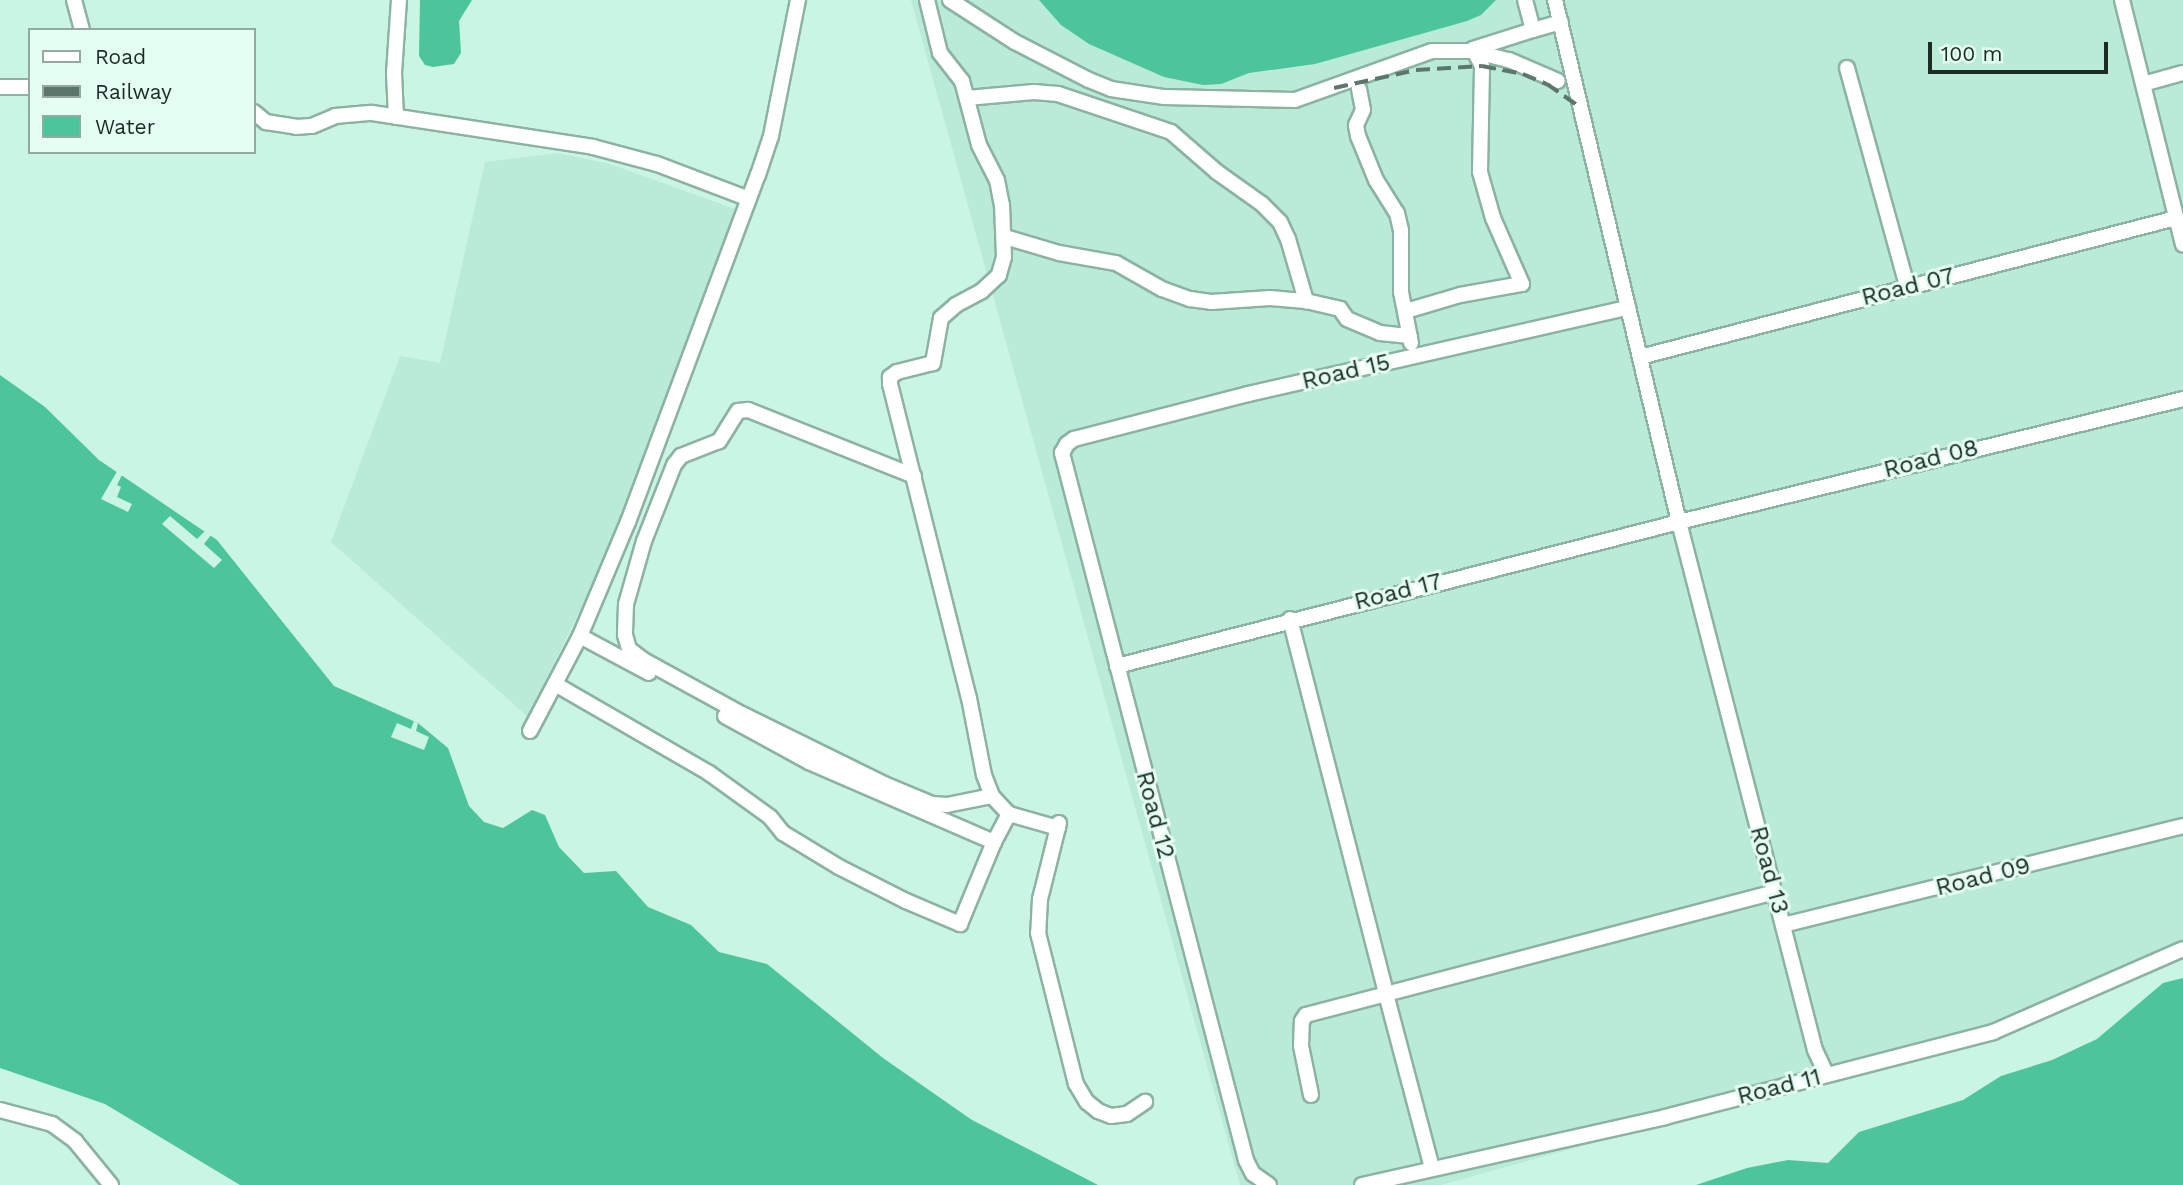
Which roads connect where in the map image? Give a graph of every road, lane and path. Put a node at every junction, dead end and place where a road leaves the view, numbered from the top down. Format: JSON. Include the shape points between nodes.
{"nodes":[{"id":1,"x":74,"y":0,"type":"edge"},
{"id":2,"x":399,"y":0,"type":"edge"},
{"id":3,"x":797,"y":0,"type":"edge"},
{"id":4,"x":927,"y":0,"type":"edge"},
{"id":5,"x":950,"y":0,"type":"edge"},
{"id":6,"x":1525,"y":0,"type":"edge"},
{"id":7,"x":1555,"y":0,"type":"edge"},
{"id":8,"x":2122,"y":0,"type":"edge"},
{"id":9,"x":1560,"y":22,"type":"junction"},
{"id":10,"x":81,"y":28,"type":"edge"},
{"id":11,"x":1533,"y":30,"type":"junction"},
{"id":12,"x":1847,"y":68,"type":"dead end"},
{"id":13,"x":2183,"y":74,"type":"edge"},
{"id":14,"x":1558,"y":81,"type":"dead end"},
{"id":15,"x":2143,"y":83,"type":"junction"},
{"id":16,"x":0,"y":87,"type":"edge"},
{"id":17,"x":28,"y":87,"type":"edge"},
{"id":18,"x":1359,"y":89,"type":"dead end"},
{"id":19,"x":967,"y":98,"type":"junction"},
{"id":20,"x":256,"y":114,"type":"edge"},
{"id":21,"x":396,"y":117,"type":"junction"},
{"id":22,"x":749,"y":199,"type":"junction"},
{"id":23,"x":2176,"y":218,"type":"junction"},
{"id":24,"x":1004,"y":237,"type":"junction"},
{"id":25,"x":2183,"y":244,"type":"edge"},
{"id":26,"x":1908,"y":286,"type":"junction"},
{"id":27,"x":1306,"y":301,"type":"junction"},
{"id":28,"x":1628,"y":308,"type":"junction"},
{"id":29,"x":1406,"y":311,"type":"junction"},
{"id":30,"x":1410,"y":336,"type":"junction"},
{"id":31,"x":1414,"y":357,"type":"junction"},
{"id":32,"x":1640,"y":357,"type":"junction"},
{"id":33,"x":2183,"y":399,"type":"edge"},
{"id":34,"x":1066,"y":444,"type":"joint"},
{"id":35,"x":914,"y":476,"type":"junction"},
{"id":36,"x":1679,"y":522,"type":"junction"},
{"id":37,"x":1290,"y":620,"type":"junction"},
{"id":38,"x":580,"y":636,"type":"junction"},
{"id":39,"x":1117,"y":666,"type":"junction"},
{"id":40,"x":555,"y":684,"type":"junction"},
{"id":41,"x":530,"y":731,"type":"dead end"},
{"id":42,"x":992,"y":796,"type":"junction"},
{"id":43,"x":1009,"y":814,"type":"junction"},
{"id":44,"x":2183,"y":826,"type":"edge"},
{"id":45,"x":994,"y":842,"type":"junction"},
{"id":46,"x":1774,"y":892,"type":"junction"},
{"id":47,"x":1783,"y":925,"type":"junction"},
{"id":48,"x":2183,"y":949,"type":"edge"},
{"id":49,"x":1386,"y":994,"type":"junction"},
{"id":50,"x":1826,"y":1074,"type":"junction"},
{"id":51,"x":1311,"y":1096,"type":"dead end"},
{"id":52,"x":1145,"y":1102,"type":"dead end"},
{"id":53,"x":0,"y":1110,"type":"edge"},
{"id":54,"x":1433,"y":1168,"type":"junction"},
{"id":55,"x":1265,"y":1183,"type":"edge"},
{"id":56,"x":111,"y":1185,"type":"edge"},
{"id":57,"x":1362,"y":1185,"type":"edge"}],
"edges":[{"from":1,"to":10,"type":"street"},
{"from":2,"to":21,"type":"street"},
{"from":3,"to":22,"type":"street","via":[[771,136]]},
{"from":4,"to":19,"type":"street","via":[[940,53],[957,72]]},
{"from":5,"to":14,"type":"street","via":[[1015,42],[1089,80],[1111,89],[1164,97],[1295,100],[1432,51],[1472,51],[1509,60]]},
{"from":6,"to":11,"type":"street"},
{"from":7,"to":9,"type":"street","name":"Road 13"},
{"from":8,"to":15,"type":"street"},
{"from":9,"to":11,"type":"street"},
{"from":9,"to":28,"type":"street","name":"Road 13"},
{"from":11,"to":29,"type":"street","via":[[1473,49],[1482,66],[1480,172],[1493,218],[1522,284]]},
{"from":12,"to":26,"type":"street"},
{"from":13,"to":15,"type":"street"},
{"from":15,"to":23,"type":"street"},
{"from":16,"to":17,"type":"street"},
{"from":18,"to":29,"type":"street","via":[[1363,110],[1356,125],[1358,136],[1401,230],[1401,292]]},
{"from":19,"to":24,"type":"street","via":[[979,145],[997,180]]},
{"from":19,"to":27,"type":"street","via":[[1058,94],[1171,132],[1280,222]]},
{"from":20,"to":21,"type":"street","via":[[266,122],[296,127],[356,113]]},
{"from":21,"to":22,"type":"street","via":[[593,147],[657,164]]},
{"from":22,"to":38,"type":"street","via":[[645,480]]},
{"from":23,"to":25,"type":"street"},
{"from":23,"to":26,"type":"street","name":"Road 07"},
{"from":24,"to":27,"type":"street","via":[[1116,263],[1190,299]]},
{"from":24,"to":35,"type":"street","via":[[999,275],[941,318],[933,363],[890,377]]},
{"from":26,"to":32,"type":"street","name":"Road 07"},
{"from":27,"to":30,"type":"street","via":[[1340,309],[1347,319],[1380,333]]},
{"from":28,"to":31,"type":"street","name":"Road 15"},
{"from":28,"to":32,"type":"street","name":"Road 13"},
{"from":29,"to":30,"type":"street"},
{"from":30,"to":31,"type":"street"},
{"from":31,"to":34,"type":"street","name":"Road 15","via":[[1248,394]]},
{"from":32,"to":36,"type":"street","name":"Road 13"},
{"from":33,"to":36,"type":"street","name":"Road 08"},
{"from":34,"to":39,"type":"street","name":"Road 12","via":[[1062,453]]},
{"from":35,"to":42,"type":"street"},
{"from":35,"to":42,"type":"street","via":[[748,410],[738,411],[719,442],[681,456],[674,465],[625,604],[625,635],[629,649],[645,661],[884,784],[947,806]]},
{"from":36,"to":37,"type":"street","name":"Road 17"},
{"from":36,"to":46,"type":"street","name":"Road 13"},
{"from":37,"to":39,"type":"street","name":"Road 17"},
{"from":37,"to":49,"type":"street"},
{"from":38,"to":40,"type":"street"},
{"from":38,"to":45,"type":"street","via":[[809,762]]},
{"from":39,"to":55,"type":"street","name":"Road 12","via":[[1246,1160]]},
{"from":40,"to":41,"type":"street"},
{"from":40,"to":45,"type":"street","via":[[709,773],[770,817],[783,833],[906,901],[960,924]]},
{"from":42,"to":43,"type":"street"},
{"from":43,"to":45,"type":"street"},
{"from":43,"to":52,"type":"street","via":[[1058,825],[1040,899],[1038,933],[1076,1084],[1087,1102],[1111,1116],[1127,1114]]},
{"from":44,"to":47,"type":"street","name":"Road 09"},
{"from":46,"to":47,"type":"street","name":"Road 13"},
{"from":46,"to":49,"type":"street"},
{"from":47,"to":50,"type":"street","name":"Road 13","via":[[1815,1050]]},
{"from":48,"to":50,"type":"street","name":"Road 11","via":[[1993,1032]]},
{"from":49,"to":51,"type":"street","via":[[1306,1015],[1301,1046]]},
{"from":49,"to":54,"type":"street"},
{"from":50,"to":54,"type":"street","name":"Road 11","via":[[1580,1138]]},
{"from":53,"to":56,"type":"street","via":[[52,1125],[75,1141]]},
{"from":54,"to":57,"type":"street","name":"Road 11"}]}
